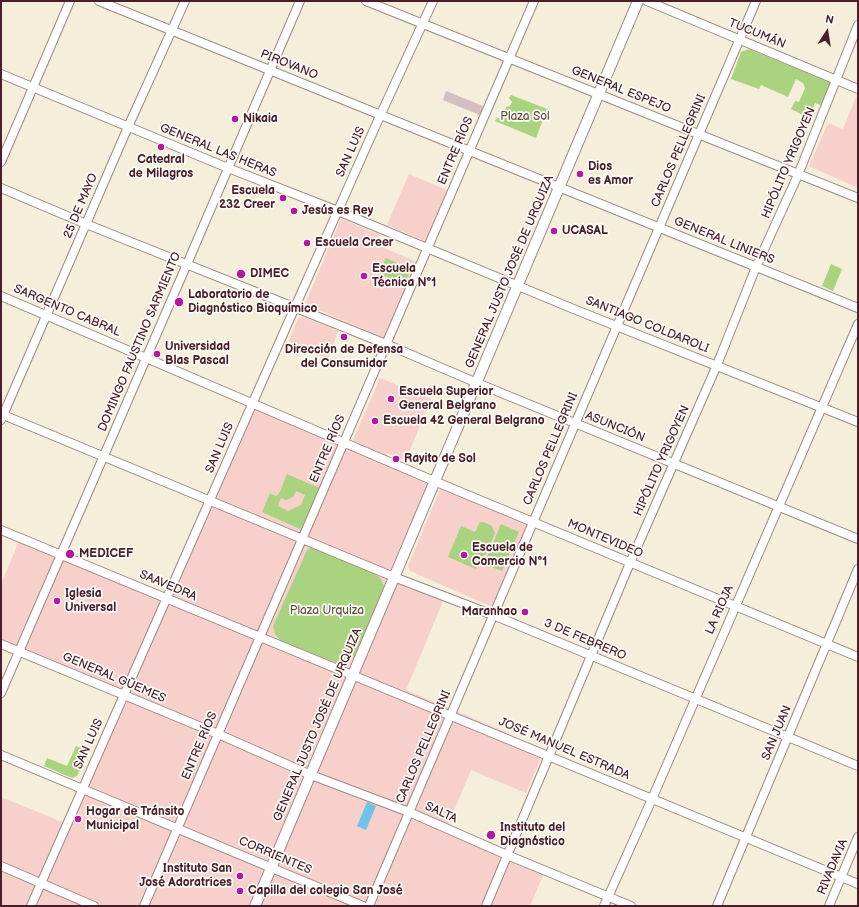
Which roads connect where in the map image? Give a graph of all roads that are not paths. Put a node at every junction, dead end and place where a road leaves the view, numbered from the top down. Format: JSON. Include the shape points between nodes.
{"nodes":[{"id":1,"x":70,"y":1,"type":"edge"},
{"id":2,"x":99,"y":1,"type":"edge"},
{"id":3,"x":184,"y":1,"type":"edge"},
{"id":4,"x":300,"y":1,"type":"edge"},
{"id":5,"x":366,"y":1,"type":"edge"},
{"id":6,"x":434,"y":1,"type":"edge"},
{"id":7,"x":534,"y":1,"type":"edge"},
{"id":8,"x":638,"y":1,"type":"edge"},
{"id":9,"x":647,"y":1,"type":"edge"},
{"id":10,"x":756,"y":1,"type":"edge"},
{"id":11,"x":423,"y":24,"type":"junction"},
{"id":12,"x":858,"y":25,"type":"edge"},
{"id":13,"x":172,"y":31,"type":"junction"},
{"id":14,"x":740,"y":40,"type":"junction"},
{"id":15,"x":510,"y":58,"type":"junction"},
{"id":16,"x":270,"y":71,"type":"junction"},
{"id":17,"x":1,"y":74,"type":"edge"},
{"id":18,"x":837,"y":80,"type":"junction"},
{"id":19,"x":33,"y":88,"type":"junction"},
{"id":20,"x":858,"y":89,"type":"edge"},
{"id":21,"x":599,"y":94,"type":"junction"},
{"id":22,"x":380,"y":116,"type":"junction"},
{"id":23,"x":128,"y":128,"type":"junction"},
{"id":24,"x":699,"y":134,"type":"junction"},
{"id":25,"x":470,"y":152,"type":"junction"},
{"id":26,"x":1,"y":162,"type":"edge"},
{"id":27,"x":228,"y":168,"type":"junction"},
{"id":28,"x":798,"y":175,"type":"junction"},
{"id":29,"x":1,"y":188,"type":"edge"},
{"id":30,"x":560,"y":188,"type":"junction"},
{"id":31,"x":858,"y":198,"type":"edge"},
{"id":32,"x":338,"y":211,"type":"junction"},
{"id":33,"x":86,"y":224,"type":"junction"},
{"id":34,"x":659,"y":228,"type":"junction"},
{"id":35,"x":428,"y":248,"type":"junction"},
{"id":36,"x":187,"y":264,"type":"junction"},
{"id":37,"x":756,"y":267,"type":"junction"},
{"id":38,"x":518,"y":286,"type":"junction"},
{"id":39,"x":1,"y":296,"type":"edge"},
{"id":40,"x":295,"y":307,"type":"junction"},
{"id":41,"x":858,"y":308,"type":"edge"},
{"id":42,"x":46,"y":315,"type":"junction"},
{"id":43,"x":858,"y":324,"type":"edge"},
{"id":44,"x":617,"y":326,"type":"junction"},
{"id":45,"x":386,"y":344,"type":"junction"},
{"id":46,"x":146,"y":358,"type":"junction"},
{"id":47,"x":717,"y":365,"type":"junction"},
{"id":48,"x":477,"y":383,"type":"junction"},
{"id":49,"x":252,"y":403,"type":"junction"},
{"id":50,"x":822,"y":408,"type":"junction"},
{"id":51,"x":2,"y":416,"type":"edge"},
{"id":52,"x":858,"y":422,"type":"edge"},
{"id":53,"x":575,"y":423,"type":"junction"},
{"id":54,"x":344,"y":443,"type":"junction"},
{"id":55,"x":104,"y":457,"type":"junction"},
{"id":56,"x":674,"y":464,"type":"junction"},
{"id":57,"x":434,"y":481,"type":"junction"},
{"id":58,"x":210,"y":501,"type":"junction"},
{"id":59,"x":780,"y":506,"type":"junction"},
{"id":60,"x":533,"y":522,"type":"junction"},
{"id":61,"x":1,"y":530,"type":"edge"},
{"id":62,"x":303,"y":538,"type":"junction"},
{"id":63,"x":858,"y":539,"type":"edge"},
{"id":64,"x":62,"y":555,"type":"junction"},
{"id":65,"x":630,"y":563,"type":"junction"},
{"id":66,"x":858,"y":569,"type":"edge"},
{"id":67,"x":394,"y":577,"type":"junction"},
{"id":68,"x":166,"y":599,"type":"junction"},
{"id":69,"x":735,"y":606,"type":"junction"},
{"id":70,"x":493,"y":615,"type":"junction"},
{"id":71,"x":260,"y":637,"type":"junction"},
{"id":72,"x":1,"y":644,"type":"edge"},
{"id":73,"x":827,"y":644,"type":"junction"},
{"id":74,"x":19,"y":651,"type":"junction"},
{"id":75,"x":592,"y":656,"type":"junction"},
{"id":76,"x":858,"y":657,"type":"edge"},
{"id":77,"x":354,"y":676,"type":"junction"},
{"id":78,"x":1,"y":693,"type":"edge"},
{"id":79,"x":124,"y":695,"type":"junction"},
{"id":80,"x":695,"y":698,"type":"junction"},
{"id":81,"x":451,"y":715,"type":"junction"},
{"id":82,"x":218,"y":734,"type":"junction"},
{"id":83,"x":788,"y":738,"type":"junction"},
{"id":84,"x":1,"y":755,"type":"edge"},
{"id":85,"x":549,"y":756,"type":"junction"},
{"id":86,"x":858,"y":766,"type":"edge"},
{"id":87,"x":312,"y":775,"type":"junction"},
{"id":88,"x":83,"y":788,"type":"junction"},
{"id":89,"x":652,"y":799,"type":"junction"},
{"id":90,"x":409,"y":812,"type":"junction"},
{"id":91,"x":178,"y":828,"type":"junction"},
{"id":92,"x":746,"y":837,"type":"junction"},
{"id":93,"x":858,"y":837,"type":"edge"},
{"id":94,"x":507,"y":855,"type":"junction"},
{"id":95,"x":1,"y":866,"type":"edge"},
{"id":96,"x":271,"y":868,"type":"junction"},
{"id":97,"x":841,"y":877,"type":"junction"},
{"id":98,"x":41,"y":883,"type":"junction"},
{"id":99,"x":858,"y":884,"type":"edge"},
{"id":100,"x":608,"y":896,"type":"junction"},
{"id":101,"x":31,"y":906,"type":"edge"},
{"id":102,"x":94,"y":906,"type":"edge"},
{"id":103,"x":144,"y":906,"type":"edge"},
{"id":104,"x":255,"y":906,"type":"edge"},
{"id":105,"x":362,"y":906,"type":"edge"},
{"id":106,"x":369,"y":906,"type":"edge"},
{"id":107,"x":486,"y":906,"type":"edge"},
{"id":108,"x":604,"y":906,"type":"edge"},
{"id":109,"x":631,"y":906,"type":"edge"},
{"id":110,"x":717,"y":906,"type":"edge"},
{"id":111,"x":829,"y":906,"type":"edge"}],
"edges":[{"from":1,"to":19,"type":"street"},
{"from":2,"to":13,"type":"street","name":"PIROVANO"},
{"from":3,"to":13,"type":"street","name":"25 DE MAYO"},
{"from":4,"to":16,"type":"street","name":"DOMINGO FAUSTINO SARMIENTO"},
{"from":5,"to":11,"type":"street","name":"GENERAL ESPEJO"},
{"from":6,"to":11,"type":"street","name":"SAN LUIS"},
{"from":7,"to":15,"type":"street","name":"ENTRE RÍOS"},
{"from":8,"to":21,"type":"street","name":"GENERAL JUSTO JOSÉ DE URQUIZA"},
{"from":9,"to":14,"type":"street","name":"TUCUMÁN"},
{"from":10,"to":14,"type":"street","name":"CARLOS PELLEGRINI"},
{"from":11,"to":15,"type":"street","name":"GENERAL ESPEJO"},
{"from":11,"to":22,"type":"street","name":"SAN LUIS"},
{"from":12,"to":18,"type":"street","name":"HIPÓLITO YRIGOYEN"},
{"from":13,"to":16,"type":"street","name":"PIROVANO"},
{"from":13,"to":23,"type":"street","name":"25 DE MAYO"},
{"from":14,"to":18,"type":"street","name":"TUCUMÁN"},
{"from":14,"to":24,"type":"street","name":"CARLOS PELLEGRINI"},
{"from":15,"to":21,"type":"street","name":"GENERAL ESPEJO"},
{"from":15,"to":25,"type":"street","name":"ENTRE RÍOS"},
{"from":16,"to":22,"type":"street","name":"PIROVANO"},
{"from":16,"to":27,"type":"street","name":"DOMINGO FAUSTINO SARMIENTO"},
{"from":17,"to":19,"type":"street","name":"GENERAL LAS HERAS"},
{"from":18,"to":20,"type":"street","name":"TUCUMÁN"},
{"from":18,"to":28,"type":"street","name":"HIPÓLITO YRIGOYEN"},
{"from":19,"to":23,"type":"street","name":"GENERAL LAS HERAS"},
{"from":19,"to":26,"type":"street"},
{"from":21,"to":24,"type":"street","name":"GENERAL ESPEJO"},
{"from":21,"to":30,"type":"street","name":"GENERAL JUSTO JOSÉ DE URQUIZA"},
{"from":22,"to":25,"type":"street","name":"PIROVANO"},
{"from":22,"to":32,"type":"street","name":"SAN LUIS"},
{"from":23,"to":27,"type":"street","name":"GENERAL LAS HERAS"},
{"from":23,"to":33,"type":"street","name":"25 DE MAYO"},
{"from":24,"to":28,"type":"street","name":"GENERAL ESPEJO"},
{"from":24,"to":34,"type":"street","name":"CARLOS PELLEGRINI"},
{"from":25,"to":30,"type":"street","name":"GENERAL LINIERS"},
{"from":25,"to":35,"type":"street","name":"ENTRE RÍOS"},
{"from":27,"to":32,"type":"street","name":"GENERAL LAS HERAS"},
{"from":27,"to":36,"type":"street","name":"DOMINGO FAUSTINO SARMIENTO"},
{"from":28,"to":31,"type":"street","name":"GENERAL ESPEJO"},
{"from":28,"to":37,"type":"street","name":"HIPÓLITO YRIGOYEN"},
{"from":29,"to":33,"type":"street","name":"ASUNCIÓN"},
{"from":30,"to":34,"type":"street","name":"GENERAL LINIERS"},
{"from":30,"to":38,"type":"street","name":"GENERAL JUSTO JOSÉ DE URQUIZA"},
{"from":32,"to":35,"type":"street","name":"GENERAL LAS HERAS"},
{"from":32,"to":40,"type":"street","name":"SAN LUIS"},
{"from":33,"to":36,"type":"street","name":"ASUNCIÓN"},
{"from":33,"to":42,"type":"street","name":"25 DE MAYO"},
{"from":34,"to":37,"type":"street","name":"GENERAL LINIERS"},
{"from":34,"to":44,"type":"street","name":"CARLOS PELLEGRINI"},
{"from":35,"to":38,"type":"street","name":"SANTIAGO COLDAROLI"},
{"from":35,"to":45,"type":"street","name":"ENTRE RÍOS"},
{"from":36,"to":40,"type":"street","name":"ASUNCIÓN"},
{"from":36,"to":46,"type":"street","name":"DOMINGO FAUSTINO SARMIENTO"},
{"from":37,"to":41,"type":"street","name":"GENERAL LINIERS"},
{"from":37,"to":47,"type":"street","name":"HIPÓLITO YRIGOYEN"},
{"from":38,"to":44,"type":"street","name":"SANTIAGO COLDAROLI"},
{"from":38,"to":48,"type":"street","name":"GENERAL JUSTO JOSÉ DE URQUIZA"},
{"from":39,"to":42,"type":"street","name":"SARGENTO CABRAL"},
{"from":40,"to":45,"type":"street","name":"ASUNCIÓN"},
{"from":40,"to":49,"type":"street","name":"SAN LUIS"},
{"from":42,"to":46,"type":"street","name":"SARGENTO CABRAL"},
{"from":42,"to":51,"type":"street","name":"25 DE MAYO"},
{"from":43,"to":50,"type":"street","name":"LA RIOJA"},
{"from":44,"to":47,"type":"street","name":"SANTIAGO COLDAROLI"},
{"from":44,"to":53,"type":"street","name":"CARLOS PELLEGRINI"},
{"from":45,"to":48,"type":"street","name":"ASUNCIÓN"},
{"from":45,"to":54,"type":"street","name":"ENTRE RÍOS"},
{"from":46,"to":49,"type":"street","name":"SARGENTO CABRAL"},
{"from":46,"to":55,"type":"street","name":"DOMINGO FAUSTINO SARMIENTO"},
{"from":47,"to":50,"type":"street","name":"SANTIAGO COLDAROLI"},
{"from":47,"to":56,"type":"street","name":"HIPÓLITO YRIGOYEN"},
{"from":48,"to":53,"type":"street","name":"ASUNCIÓN"},
{"from":48,"to":57,"type":"street","name":"GENERAL JUSTO JOSÉ DE URQUIZA"},
{"from":49,"to":54,"type":"street","name":"SARGENTO CABRAL"},
{"from":49,"to":58,"type":"street","name":"SAN LUIS"},
{"from":50,"to":52,"type":"street","name":"SANTIAGO COLDAROLI"},
{"from":50,"to":59,"type":"street","name":"LA RIOJA"},
{"from":51,"to":55,"type":"street","name":"3 DE FEBRERO"},
{"from":53,"to":56,"type":"street","name":"ASUNCIÓN"},
{"from":53,"to":60,"type":"street","name":"CARLOS PELLEGRINI"},
{"from":54,"to":57,"type":"street","name":"MONTEVIDEO"},
{"from":54,"to":62,"type":"street","name":"ENTRE RÍOS"},
{"from":55,"to":58,"type":"street","name":"3 DE FEBRERO"},
{"from":55,"to":64,"type":"street","name":"DOMINGO FAUSTINO SARMIENTO"},
{"from":56,"to":59,"type":"street","name":"ASUNCIÓN"},
{"from":56,"to":65,"type":"street","name":"HIPÓLITO YRIGOYEN"},
{"from":57,"to":60,"type":"street","name":"MONTEVIDEO"},
{"from":57,"to":67,"type":"street","name":"GENERAL JUSTO JOSÉ DE URQUIZA"},
{"from":58,"to":62,"type":"street","name":"3 DE FEBRERO"},
{"from":58,"to":68,"type":"street","name":"SAN LUIS"},
{"from":59,"to":63,"type":"street","name":"ASUNCIÓN"},
{"from":59,"to":69,"type":"street","name":"LA RIOJA"},
{"from":60,"to":65,"type":"street","name":"MONTEVIDEO"},
{"from":60,"to":70,"type":"street","name":"CARLOS PELLEGRINI"},
{"from":61,"to":64,"type":"street","name":"SAAVEDRA"},
{"from":62,"to":67,"type":"street","name":"3 DE FEBRERO"},
{"from":62,"to":71,"type":"street","name":"ENTRE RÍOS"},
{"from":64,"to":68,"type":"street","name":"SAAVEDRA"},
{"from":64,"to":74,"type":"street","name":"DOMINGO FAUSTINO SARMIENTO"},
{"from":65,"to":69,"type":"street","name":"MONTEVIDEO"},
{"from":65,"to":75,"type":"street","name":"HIPÓLITO YRIGOYEN"},
{"from":66,"to":73,"type":"street","name":"SAN JUAN"},
{"from":67,"to":70,"type":"street","name":"3 DE FEBRERO"},
{"from":67,"to":77,"type":"street","name":"GENERAL JUSTO JOSÉ DE URQUIZA"},
{"from":68,"to":71,"type":"street","name":"SAAVEDRA"},
{"from":68,"to":79,"type":"street","name":"SAN LUIS"},
{"from":69,"to":73,"type":"street","name":"MONTEVIDEO"},
{"from":69,"to":80,"type":"street","name":"LA RIOJA"},
{"from":70,"to":75,"type":"street","name":"3 DE FEBRERO"},
{"from":70,"to":81,"type":"street","name":"CARLOS PELLEGRINI"},
{"from":71,"to":77,"type":"street","name":"JOSÉ MANUEL ESTRADA"},
{"from":71,"to":82,"type":"street","name":"ENTRE RÍOS"},
{"from":72,"to":74,"type":"street","name":"GENERAL GÜEMES"},
{"from":73,"to":76,"type":"street","name":"MONTEVIDEO"},
{"from":73,"to":83,"type":"street","name":"SAN JUAN"},
{"from":74,"to":78,"type":"street","name":"DOMINGO FAUSTINO SARMIENTO"},
{"from":74,"to":79,"type":"street","name":"GENERAL GÜEMES"},
{"from":75,"to":80,"type":"street","name":"3 DE FEBRERO"},
{"from":75,"to":85,"type":"street","name":"HIPÓLITO YRIGOYEN"},
{"from":77,"to":81,"type":"street","name":"JOSÉ MANUEL ESTRADA"},
{"from":77,"to":87,"type":"street","name":"GENERAL JUSTO JOSÉ DE URQUIZA"},
{"from":79,"to":82,"type":"street","name":"GENERAL GÜEMES"},
{"from":79,"to":88,"type":"street","name":"SAN LUIS"},
{"from":80,"to":83,"type":"street","name":"3 DE FEBRERO"},
{"from":80,"to":89,"type":"street","name":"LA RIOJA"},
{"from":81,"to":85,"type":"street","name":"JOSÉ MANUEL ESTRADA"},
{"from":81,"to":90,"type":"street","name":"CARLOS PELLEGRINI"},
{"from":82,"to":87,"type":"street","name":"SALTA"},
{"from":82,"to":91,"type":"street","name":"ENTRE RÍOS"},
{"from":83,"to":86,"type":"street","name":"3 DE FEBRERO"},
{"from":83,"to":92,"type":"street","name":"SAN JUAN"},
{"from":84,"to":88,"type":"street","name":"CORRIENTES"},
{"from":85,"to":89,"type":"street","name":"JOSÉ MANUEL ESTRADA"},
{"from":85,"to":94,"type":"street","name":"HIPÓLITO YRIGOYEN"},
{"from":87,"to":90,"type":"street","name":"SALTA"},
{"from":87,"to":96,"type":"street","name":"GENERAL JUSTO JOSÉ DE URQUIZA"},
{"from":88,"to":91,"type":"street","name":"CORRIENTES"},
{"from":88,"to":98,"type":"street","name":"SAN LUIS"},
{"from":89,"to":92,"type":"street","name":"JOSÉ MANUEL ESTRADA"},
{"from":89,"to":100,"type":"street","name":"LA RIOJA"},
{"from":90,"to":94,"type":"street","name":"SALTA"},
{"from":90,"to":106,"type":"street","name":"CARLOS PELLEGRINI"},
{"from":91,"to":96,"type":"street","name":"CORRIENTES"},
{"from":91,"to":103,"type":"street","name":"ENTRE RÍOS"},
{"from":92,"to":97,"type":"street","name":"JOSÉ MANUEL ESTRADA"},
{"from":92,"to":110,"type":"street","name":"SAN JUAN"},
{"from":93,"to":97,"type":"street","name":"RIVADAVIA"},
{"from":94,"to":100,"type":"street","name":"SALTA"},
{"from":94,"to":107,"type":"street","name":"HIPÓLITO YRIGOYEN"},
{"from":95,"to":98,"type":"street"},
{"from":96,"to":104,"type":"street","name":"GENERAL JUSTO JOSÉ DE URQUIZA"},
{"from":96,"to":105,"type":"street","name":"CORRIENTES"},
{"from":97,"to":99,"type":"street","name":"JOSÉ MANUEL ESTRADA"},
{"from":97,"to":111,"type":"street","name":"RIVADAVIA"},
{"from":98,"to":101,"type":"street","name":"SAN LUIS"},
{"from":98,"to":102,"type":"street"},
{"from":100,"to":108,"type":"street","name":"LA RIOJA"},
{"from":100,"to":109,"type":"street","name":"SALTA"}]}
